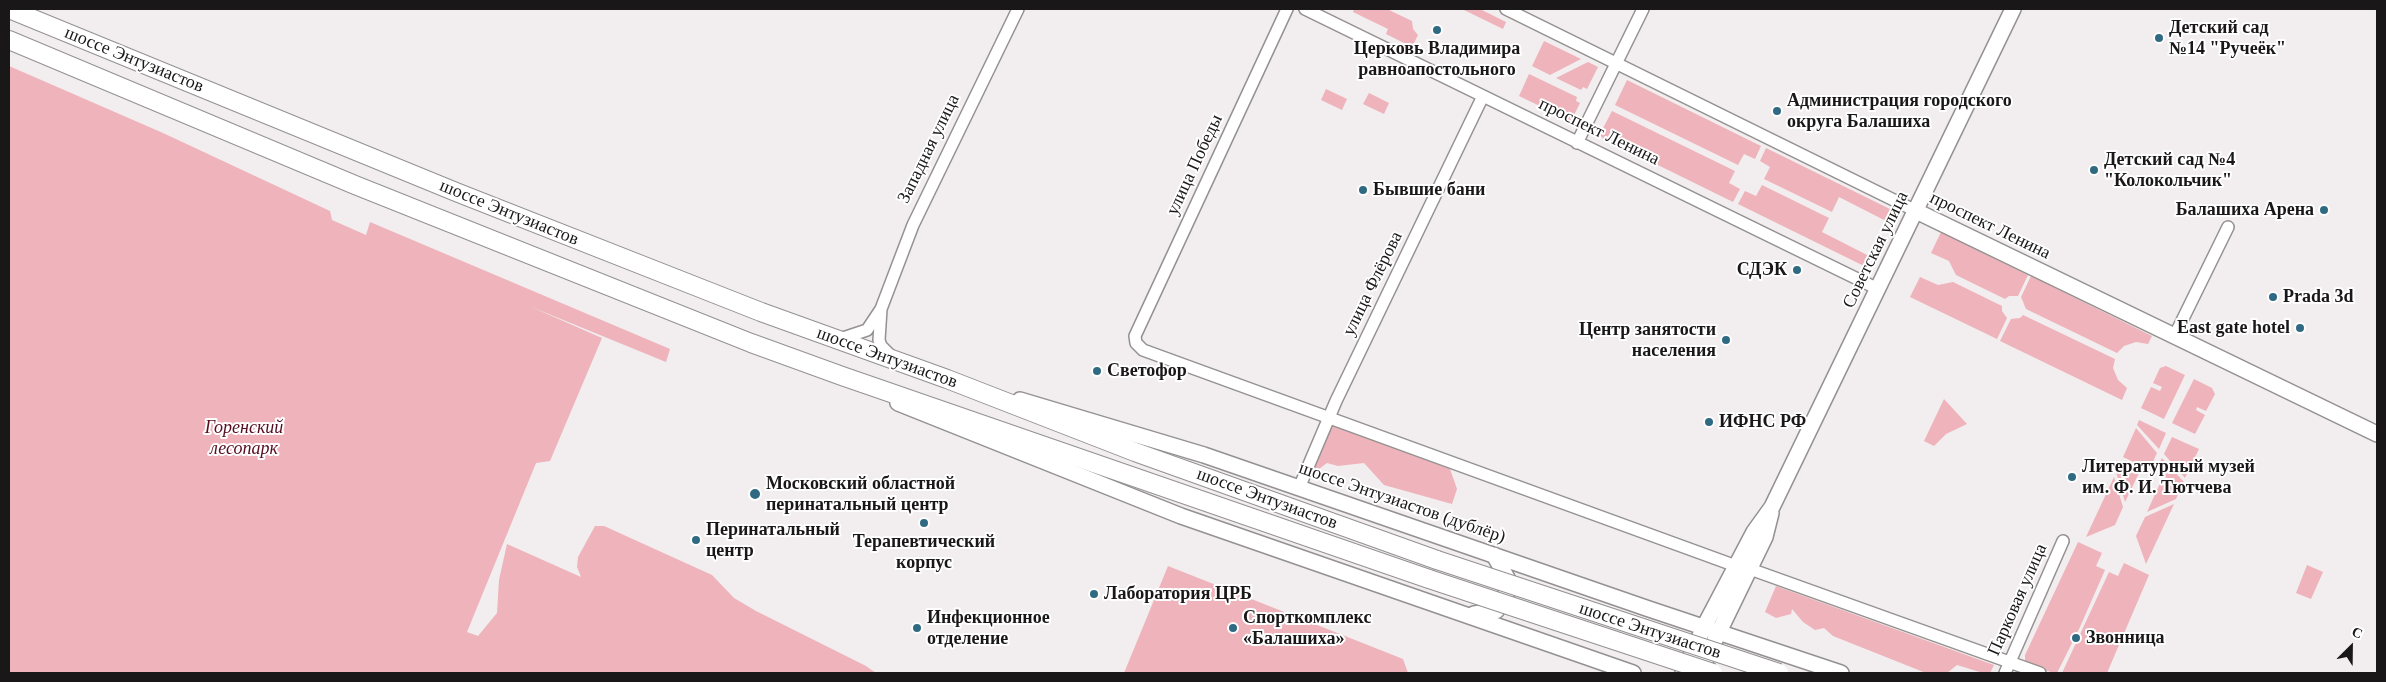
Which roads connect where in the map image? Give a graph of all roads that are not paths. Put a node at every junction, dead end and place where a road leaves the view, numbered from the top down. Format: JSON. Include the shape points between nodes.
{"nodes":[{"id":1,"x":9,"y":9,"type":"edge"},
{"id":2,"x":1018,"y":9,"type":"edge"},
{"id":3,"x":1288,"y":9,"type":"edge"},
{"id":4,"x":1305,"y":9,"type":"edge"},
{"id":5,"x":1506,"y":9,"type":"edge"},
{"id":6,"x":1643,"y":9,"type":"edge"},
{"id":7,"x":2013,"y":9,"type":"edge"},
{"id":8,"x":9,"y":40,"type":"edge"},
{"id":9,"x":1617,"y":62,"type":"junction"},
{"id":10,"x":1483,"y":96,"type":"junction"},
{"id":11,"x":1577,"y":143,"type":"junction"},
{"id":12,"x":1916,"y":211,"type":"junction"},
{"id":13,"x":2228,"y":228,"type":"dead end"},
{"id":14,"x":1878,"y":289,"type":"junction"},
{"id":15,"x":881,"y":309,"type":"junction"},
{"id":16,"x":2174,"y":338,"type":"junction"},
{"id":17,"x":836,"y":340,"type":"junction"},
{"id":18,"x":897,"y":361,"type":"junction"},
{"id":19,"x":842,"y":376,"type":"junction"},
{"id":20,"x":947,"y":379,"type":"junction"},
{"id":21,"x":1329,"y":417,"type":"junction"},
{"id":22,"x":2377,"y":434,"type":"edge"},
{"id":23,"x":1299,"y":488,"type":"junction"},
{"id":24,"x":2063,"y":542,"type":"dead end"},
{"id":25,"x":1494,"y":555,"type":"junction"},
{"id":26,"x":1743,"y":568,"type":"junction"},
{"id":27,"x":1465,"y":613,"type":"junction"},
{"id":28,"x":1704,"y":627,"type":"junction"},
{"id":29,"x":1720,"y":633,"type":"junction"},
{"id":30,"x":2007,"y":668,"type":"edge"},
{"id":31,"x":1633,"y":673,"type":"edge"},
{"id":32,"x":1683,"y":673,"type":"edge"},
{"id":33,"x":1699,"y":673,"type":"edge"},
{"id":34,"x":1713,"y":673,"type":"edge"},
{"id":35,"x":1778,"y":673,"type":"edge"},
{"id":36,"x":1841,"y":673,"type":"edge"},
{"id":37,"x":2040,"y":673,"type":"edge"}],
"edges":[{"from":1,"to":17,"type":"highway","name":"шоссе Энтузиастов","via":[[456,192]]},
{"from":2,"to":15,"type":"street","name":"Западная улица","via":[[917,216]]},
{"from":3,"to":21,"type":"street","name":"улица Победы","via":[[1135,336],[1136,343],[1143,350]]},
{"from":4,"to":10,"type":"street","name":"проспект Ленина"},
{"from":5,"to":9,"type":"street","name":"проспект Ленина"},
{"from":6,"to":9,"type":"street"},
{"from":7,"to":12,"type":"main road","name":"Советская улица"},
{"from":8,"to":19,"type":"highway","name":"шоссе Энтузиастов","via":[[355,186]]},
{"from":9,"to":11,"type":"street"},
{"from":9,"to":12,"type":"street","name":"проспект Ленина"},
{"from":10,"to":11,"type":"street","name":"проспект Ленина"},
{"from":10,"to":21,"type":"street","name":"улица Флёрова"},
{"from":11,"to":14,"type":"street","name":"проспект Ленина"},
{"from":12,"to":14,"type":"main road","name":"Советская улица"},
{"from":12,"to":16,"type":"main road","name":"проспект Ленина"},
{"from":13,"to":16,"type":"street"},
{"from":14,"to":26,"type":"main road","name":"Советская улица","via":[[1772,507],[1765,537]]},
{"from":15,"to":17,"type":"street","name":"Западная улица","via":[[867,330]]},
{"from":15,"to":18,"type":"street","name":"Западная улица","via":[[879,340],[887,354]]},
{"from":16,"to":22,"type":"main road","name":"проспект Ленина"},
{"from":17,"to":18,"type":"highway","name":"шоссе Энтузиастов"},
{"from":18,"to":20,"type":"highway","name":"шоссе Энтузиастов"},
{"from":19,"to":27,"type":"main road","via":[[884,398],[1172,512]]},
{"from":19,"to":34,"type":"highway","name":"шоссе Энтузиастов","bridge":true,"via":[[1429,579]]},
{"from":20,"to":23,"type":"main road","name":"шоссе Энтузиастов (дублёр)","via":[[1134,432]]},
{"from":20,"to":35,"type":"highway","name":"шоссе Энтузиастов","bridge":true,"via":[[1135,452],[1436,560]]},
{"from":21,"to":23,"type":"street","name":"улица Флёрова"},
{"from":21,"to":26,"type":"street"},
{"from":23,"to":25,"type":"main road","name":"шоссе Энтузиастов (дублёр)"},
{"from":24,"to":30,"type":"street","name":"Парковая улица"},
{"from":25,"to":27,"type":"main road","via":[[1507,578],[1508,590],[1504,601],[1496,611]]},
{"from":25,"to":28,"type":"main road","name":"шоссе Энтузиастов (дублёр)"},
{"from":26,"to":28,"type":"main road","name":"Советская улица"},
{"from":26,"to":29,"type":"main road","name":"Советская улица"},
{"from":26,"to":30,"type":"street"},
{"from":27,"to":31,"type":"main road"},
{"from":28,"to":29,"type":"main road","name":"шоссе Энтузиастов (дублёр)"},
{"from":28,"to":32,"type":"main road","name":"Советская улица"},
{"from":29,"to":33,"type":"main road","name":"Советская улица"},
{"from":29,"to":36,"type":"main road","name":"шоссе Энтузиастов (дублёр)"},
{"from":30,"to":37,"type":"street"}]}
